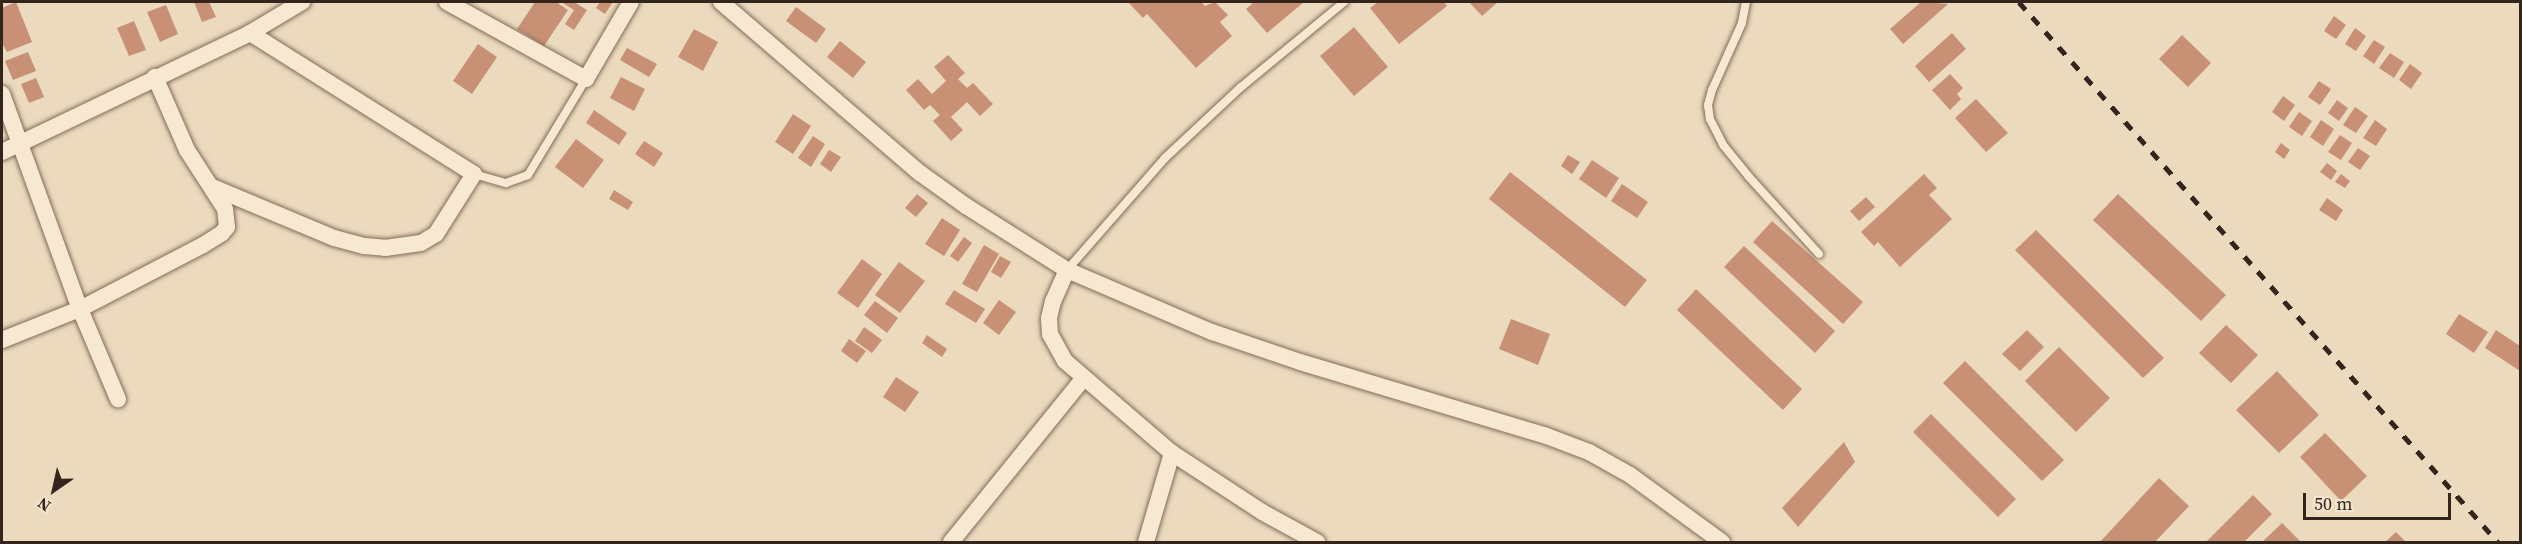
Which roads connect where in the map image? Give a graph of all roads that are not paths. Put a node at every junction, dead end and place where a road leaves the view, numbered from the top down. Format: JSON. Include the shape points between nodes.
{"nodes":[{"id":1,"x":302,"y":2,"type":"edge"},
{"id":2,"x":447,"y":2,"type":"edge"},
{"id":3,"x":631,"y":2,"type":"edge"},
{"id":4,"x":721,"y":2,"type":"edge"},
{"id":5,"x":1344,"y":2,"type":"edge"},
{"id":6,"x":1746,"y":2,"type":"edge"},
{"id":7,"x":250,"y":33,"type":"junction"},
{"id":8,"x":155,"y":77,"type":"junction"},
{"id":9,"x":586,"y":79,"type":"junction"},
{"id":10,"x":2,"y":94,"type":"edge"},
{"id":11,"x":19,"y":145,"type":"junction"},
{"id":12,"x":2,"y":152,"type":"edge"},
{"id":13,"x":474,"y":174,"type":"junction"},
{"id":14,"x":212,"y":187,"type":"junction"},
{"id":15,"x":1819,"y":254,"type":"dead end"},
{"id":16,"x":1067,"y":270,"type":"junction"},
{"id":17,"x":80,"y":309,"type":"junction"},
{"id":18,"x":2,"y":340,"type":"edge"},
{"id":19,"x":1083,"y":379,"type":"junction"},
{"id":20,"x":118,"y":399,"type":"dead end"},
{"id":21,"x":1172,"y":453,"type":"junction"},
{"id":22,"x":951,"y":543,"type":"edge"},
{"id":23,"x":1146,"y":543,"type":"edge"},
{"id":24,"x":1317,"y":543,"type":"edge"},
{"id":25,"x":1722,"y":543,"type":"edge"}],
"edges":[{"from":1,"to":7,"type":"street"},
{"from":2,"to":9,"type":"street"},
{"from":3,"to":9,"type":"street"},
{"from":4,"to":16,"type":"street","via":[[920,173]]},
{"from":5,"to":16,"type":"lane","via":[[1241,87],[1165,158]]},
{"from":6,"to":15,"type":"lane","via":[[1742,22],[1712,90],[1710,119],[1724,146],[1749,177]]},
{"from":7,"to":8,"type":"street"},
{"from":7,"to":13,"type":"street"},
{"from":8,"to":11,"type":"street"},
{"from":8,"to":14,"type":"street","via":[[187,150]]},
{"from":9,"to":13,"type":"lane","via":[[528,176],[506,183]]},
{"from":10,"to":11,"type":"street"},
{"from":11,"to":12,"type":"street"},
{"from":11,"to":17,"type":"street"},
{"from":13,"to":14,"type":"street","via":[[436,234],[421,243],[400,247],[364,246],[334,238]]},
{"from":14,"to":17,"type":"street","via":[[227,216],[222,233]]},
{"from":16,"to":19,"type":"street","via":[[1053,301],[1050,334],[1065,361]]},
{"from":16,"to":25,"type":"street","via":[[1212,332],[1589,452],[1630,475]]},
{"from":17,"to":18,"type":"street"},
{"from":17,"to":20,"type":"street"},
{"from":19,"to":21,"type":"street"},
{"from":19,"to":22,"type":"street"},
{"from":21,"to":23,"type":"street"},
{"from":21,"to":24,"type":"street"}]}
